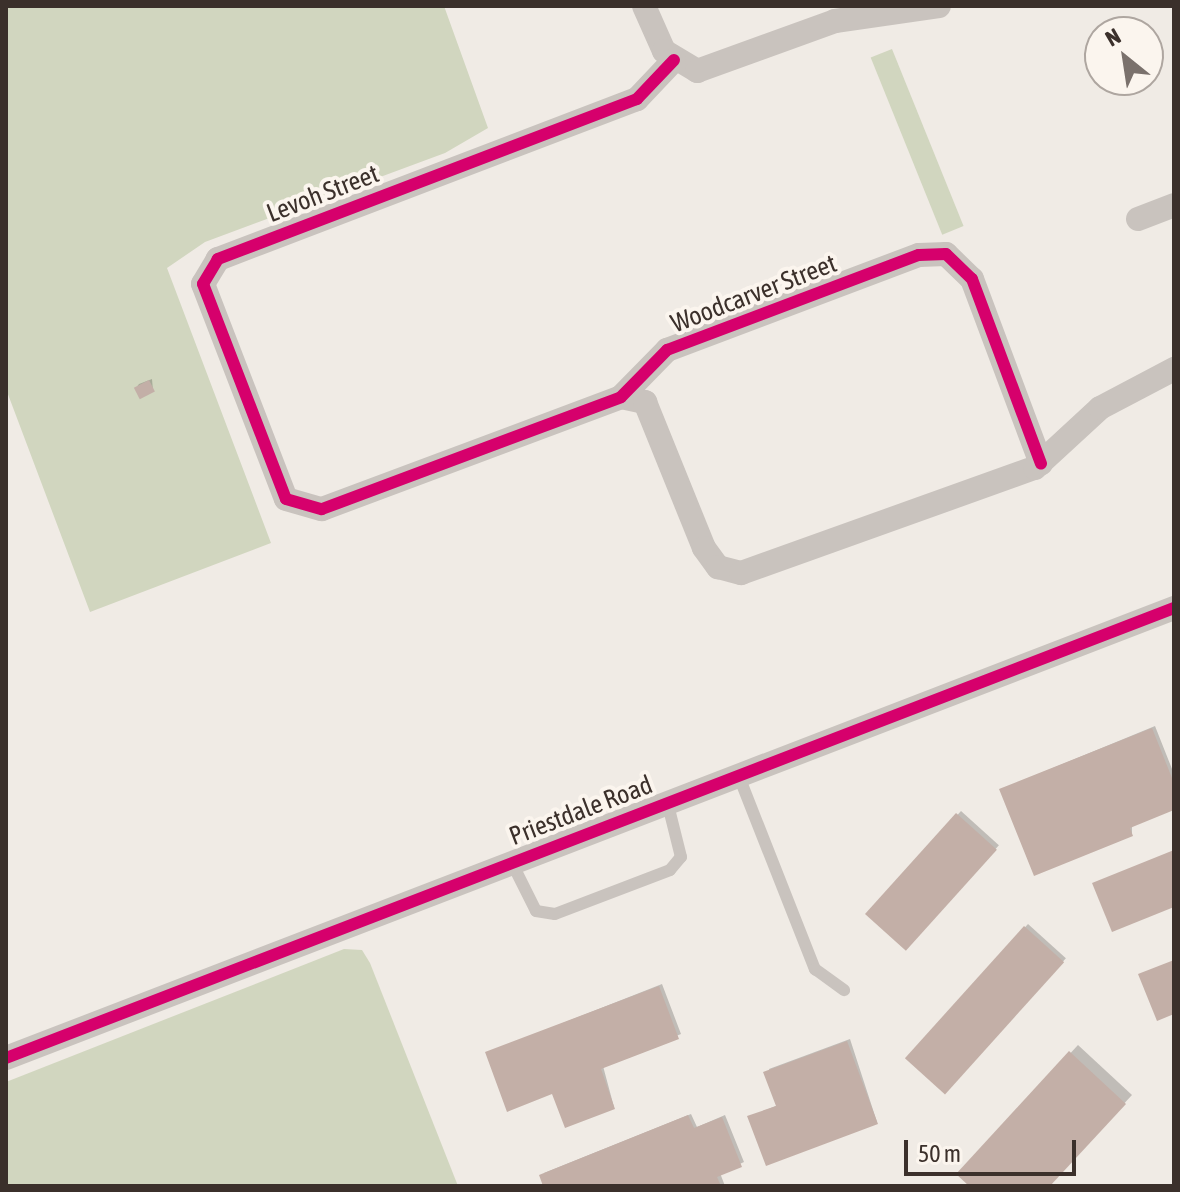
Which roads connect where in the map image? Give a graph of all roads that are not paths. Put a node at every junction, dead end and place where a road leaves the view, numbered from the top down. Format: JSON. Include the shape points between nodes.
{"nodes":[{"id":1,"x":644,"y":6,"type":"edge"},
{"id":2,"x":939,"y":6,"type":"edge"},
{"id":3,"x":674,"y":60,"type":"junction"},
{"id":4,"x":1174,"y":205,"type":"edge"},
{"id":5,"x":1138,"y":219,"type":"dead end"},
{"id":6,"x":1174,"y":369,"type":"edge"},
{"id":7,"x":621,"y":397,"type":"junction"},
{"id":8,"x":1041,"y":464,"type":"junction"},
{"id":9,"x":286,"y":499,"type":"joint"},
{"id":10,"x":1174,"y":608,"type":"edge"},
{"id":11,"x":738,"y":774,"type":"junction"},
{"id":12,"x":667,"y":801,"type":"junction"},
{"id":13,"x":511,"y":861,"type":"junction"},
{"id":14,"x":844,"y":990,"type":"dead end"},
{"id":15,"x":6,"y":1058,"type":"edge"}],
"edges":[{"from":1,"to":3,"type":"street"},
{"from":2,"to":3,"type":"street","via":[[835,21],[712,70]]},
{"from":3,"to":9,"type":"street","name":"Levoh Street","via":[[637,99],[218,259],[203,284]]},
{"from":4,"to":5,"type":"street"},
{"from":6,"to":8,"type":"street","via":[[1100,408]]},
{"from":7,"to":8,"type":"street","via":[[645,402],[704,548],[718,567],[741,573]]},
{"from":7,"to":8,"type":"street","name":"Woodcarver Street","via":[[667,350],[919,255],[946,254],[972,279]]},
{"from":7,"to":9,"type":"street","name":"Woodcarver Street","via":[[322,509]]},
{"from":10,"to":11,"type":"street","name":"Priestdale Road"},
{"from":11,"to":12,"type":"street","name":"Priestdale Road"},
{"from":11,"to":14,"type":"lane","via":[[815,969]]},
{"from":12,"to":13,"type":"street","name":"Priestdale Road"},
{"from":12,"to":13,"type":"lane","via":[[681,857],[655,875],[555,914],[536,911]]},
{"from":13,"to":15,"type":"street","name":"Priestdale Road"}]}
